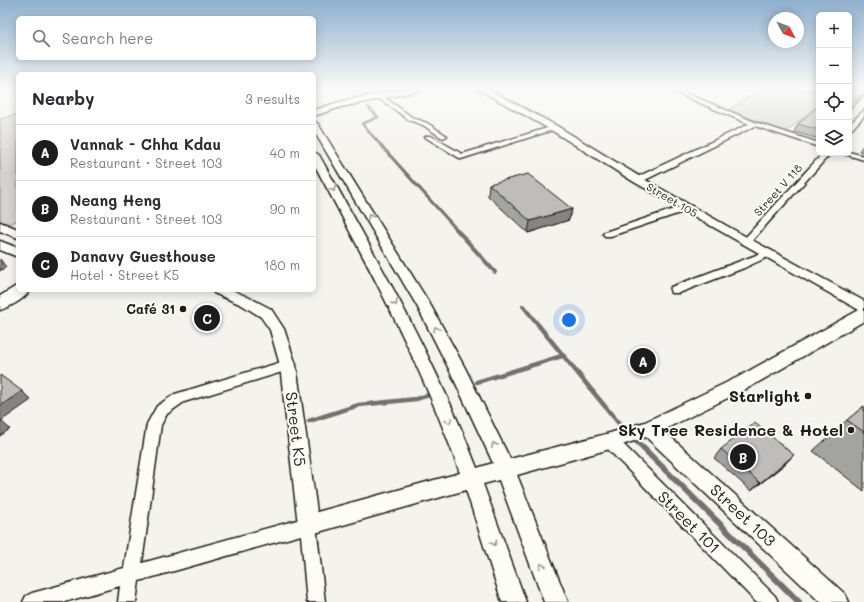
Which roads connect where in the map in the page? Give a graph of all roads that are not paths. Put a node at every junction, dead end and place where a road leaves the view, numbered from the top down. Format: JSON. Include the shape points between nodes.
{"nodes":[{"id":1,"x":408,"y":117,"type":"edge"},
{"id":2,"x":534,"y":117,"type":"edge"},
{"id":3,"x":739,"y":117,"type":"edge"},
{"id":4,"x":860,"y":117,"type":"edge"},
{"id":5,"x":756,"y":124,"type":"junction"},
{"id":6,"x":852,"y":126,"type":"edge"},
{"id":7,"x":316,"y":127,"type":"edge"},
{"id":8,"x":554,"y":128,"type":"junction"},
{"id":9,"x":443,"y":136,"type":"dead end"},
{"id":10,"x":429,"y":137,"type":"dead end"},
{"id":11,"x":816,"y":144,"type":"edge"},
{"id":12,"x":852,"y":155,"type":"edge"},
{"id":13,"x":824,"y":156,"type":"edge"},
{"id":14,"x":864,"y":158,"type":"edge"},
{"id":15,"x":316,"y":159,"type":"edge"},
{"id":16,"x":638,"y":180,"type":"junction"},
{"id":17,"x":686,"y":208,"type":"junction"},
{"id":18,"x":0,"y":226,"type":"edge"},
{"id":19,"x":16,"y":233,"type":"edge"},
{"id":20,"x":608,"y":234,"type":"dead end"},
{"id":21,"x":746,"y":242,"type":"junction"},
{"id":22,"x":0,"y":245,"type":"edge"},
{"id":23,"x":16,"y":252,"type":"edge"},
{"id":24,"x":767,"y":254,"type":"junction"},
{"id":25,"x":16,"y":281,"type":"edge"},
{"id":26,"x":0,"y":290,"type":"edge"},
{"id":27,"x":675,"y":290,"type":"dead end"},
{"id":28,"x":19,"y":292,"type":"edge"},
{"id":29,"x":224,"y":292,"type":"edge"},
{"id":30,"x":0,"y":304,"type":"edge"},
{"id":31,"x":864,"y":307,"type":"edge"},
{"id":32,"x":864,"y":314,"type":"edge"},
{"id":33,"x":288,"y":365,"type":"junction"},
{"id":34,"x":630,"y":435,"type":"junction"},
{"id":35,"x":505,"y":469,"type":"junction"},
{"id":36,"x":472,"y":478,"type":"junction"},
{"id":37,"x":308,"y":525,"type":"junction"},
{"id":38,"x":130,"y":575,"type":"junction"},
{"id":39,"x":32,"y":602,"type":"edge"},
{"id":40,"x":127,"y":602,"type":"edge"},
{"id":41,"x":316,"y":602,"type":"edge"},
{"id":42,"x":514,"y":602,"type":"edge"},
{"id":43,"x":556,"y":602,"type":"edge"},
{"id":44,"x":769,"y":602,"type":"edge"},
{"id":45,"x":837,"y":602,"type":"edge"}],
"edges":[{"from":1,"to":9,"type":"street"},
{"from":2,"to":8,"type":"street","name":"Street 105"},
{"from":3,"to":5,"type":"street"},
{"from":4,"to":6,"type":"street"},
{"from":5,"to":11,"type":"street"},
{"from":5,"to":16,"type":"street"},
{"from":35,"to":7,"type":"street","one_way":true,"via":[[424,306]]},
{"from":8,"to":10,"type":"street","via":[[461,157]]},
{"from":8,"to":16,"type":"street","name":"Street 105"},
{"from":12,"to":14,"type":"street"},
{"from":13,"to":21,"type":"street","name":"Street V 118"},
{"from":15,"to":36,"type":"street","one_way":true,"via":[[399,311],[433,383]]},
{"from":16,"to":17,"type":"street","name":"Street 105"},
{"from":17,"to":20,"type":"street"},
{"from":17,"to":21,"type":"street","name":"Street 105"},
{"from":18,"to":19,"type":"main road"},
{"from":21,"to":24,"type":"street","name":"Street 105"},
{"from":22,"to":23,"type":"main road"},
{"from":24,"to":27,"type":"street"},
{"from":24,"to":31,"type":"street","name":"Street 105"},
{"from":25,"to":26,"type":"main road"},
{"from":28,"to":30,"type":"main road"},
{"from":29,"to":33,"type":"street","name":"Street K5","via":[[266,313],[276,329]]},
{"from":32,"to":34,"type":"street","via":[[744,382]]},
{"from":33,"to":37,"type":"street","name":"Street K5"},
{"from":33,"to":38,"type":"street","via":[[180,398],[162,410],[154,424]]},
{"from":34,"to":35,"type":"street"},
{"from":34,"to":44,"type":"street","name":"Street 101"},
{"from":34,"to":45,"type":"street","name":"Street 103"},
{"from":35,"to":36,"type":"street"},
{"from":43,"to":35,"type":"street","one_way":true},
{"from":36,"to":37,"type":"street"},
{"from":36,"to":42,"type":"street","one_way":true},
{"from":37,"to":38,"type":"street"},
{"from":37,"to":41,"type":"street","name":"Street K5"},
{"from":38,"to":39,"type":"street"},
{"from":38,"to":40,"type":"street"}]}
